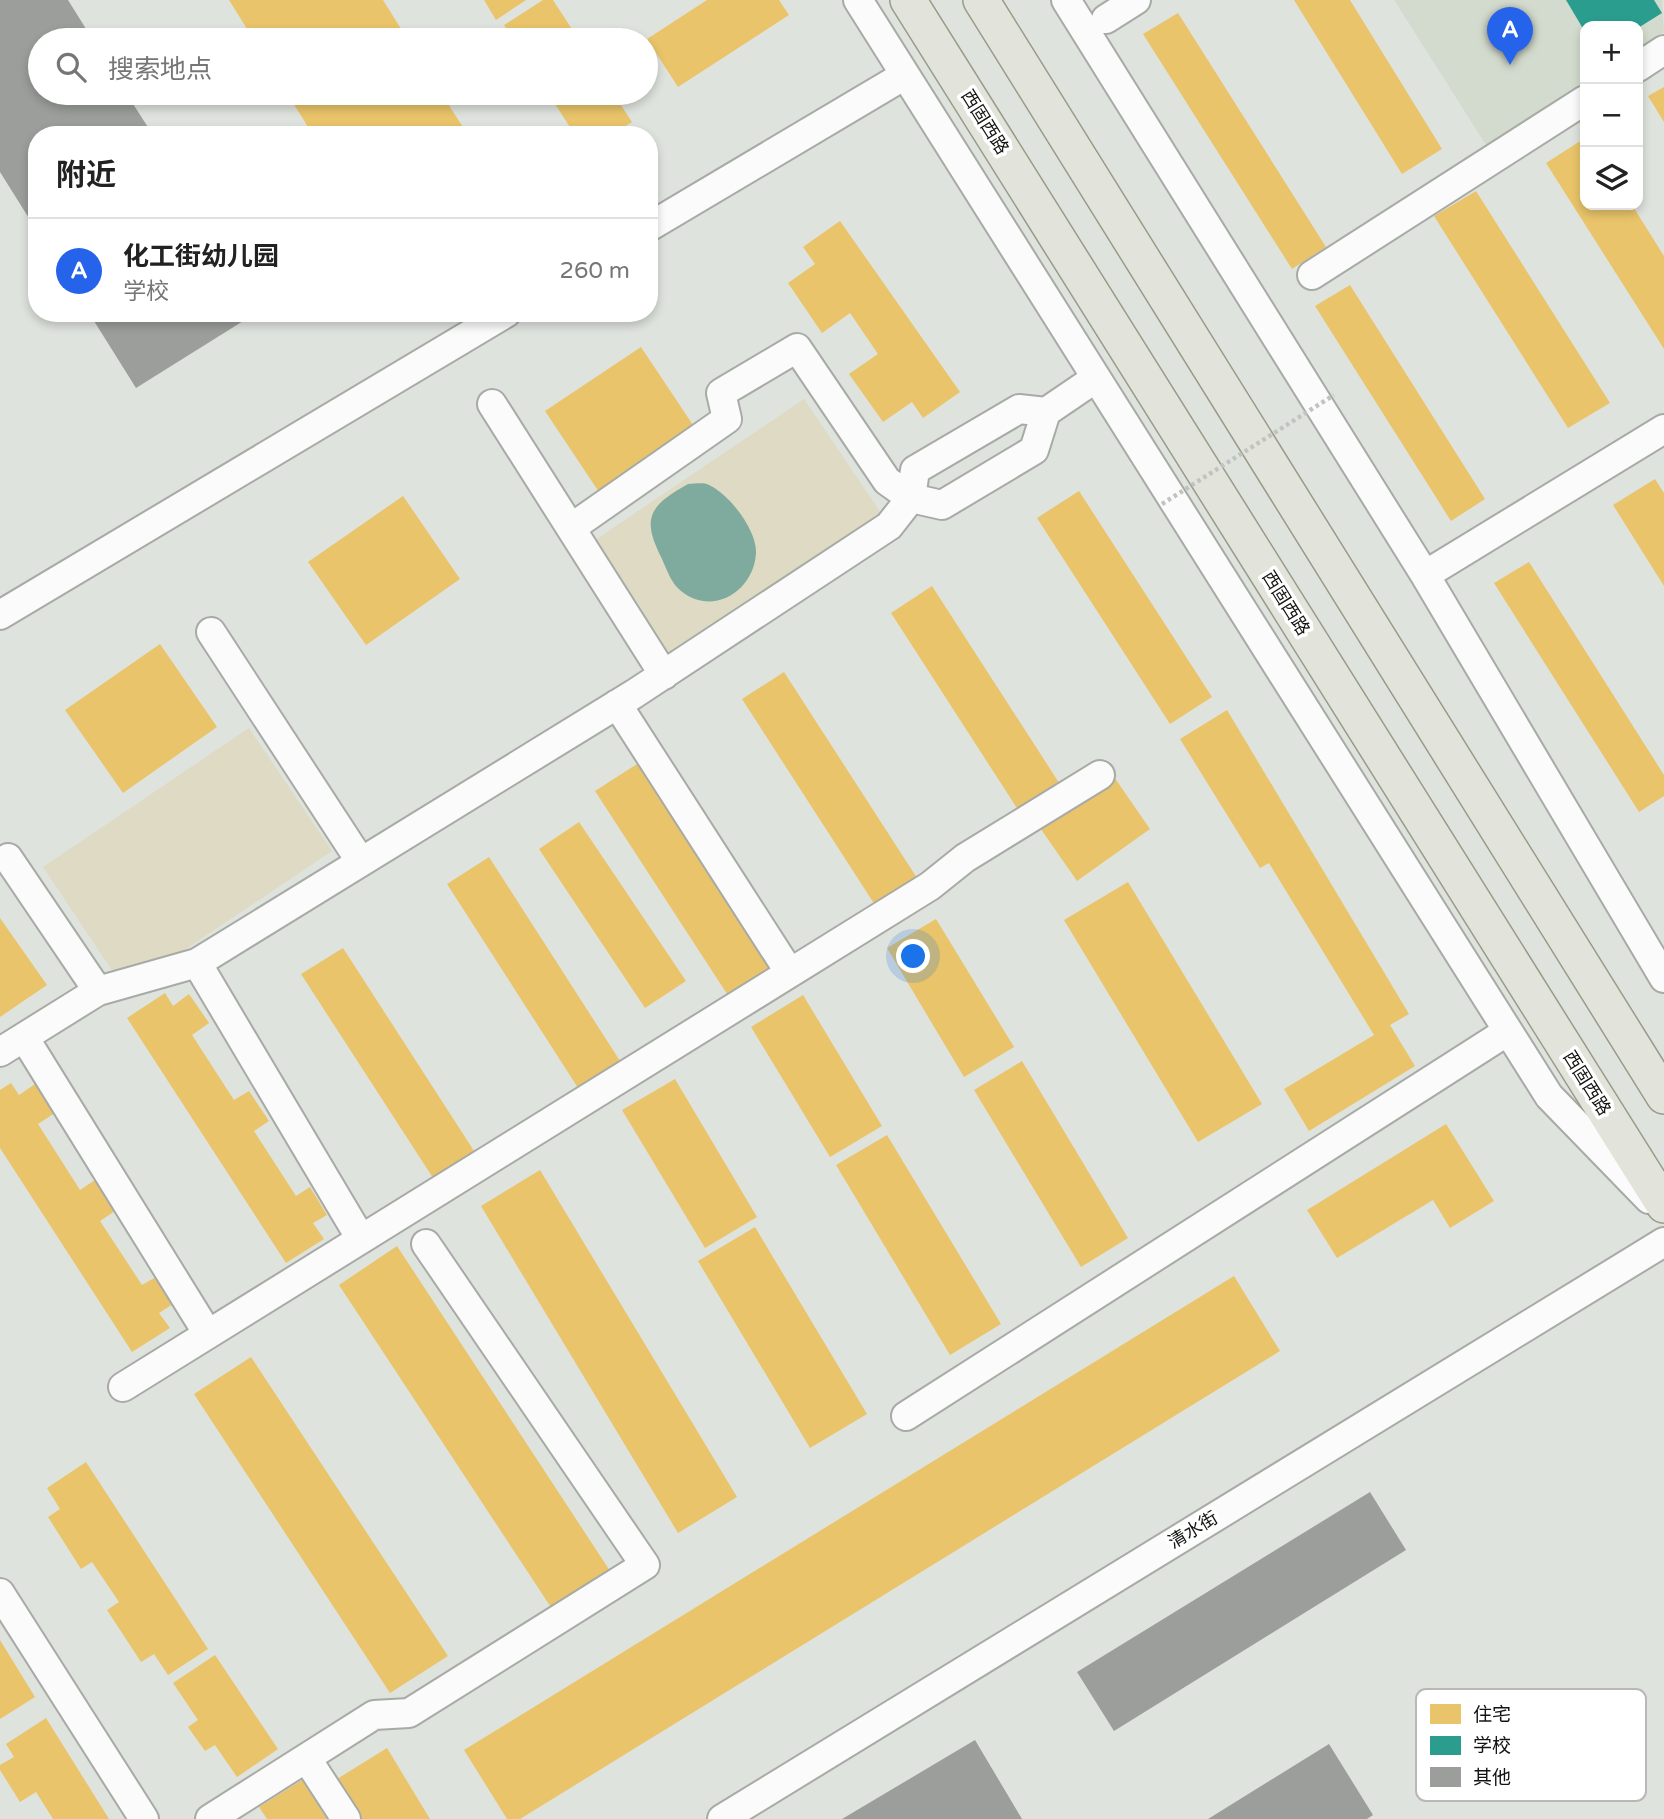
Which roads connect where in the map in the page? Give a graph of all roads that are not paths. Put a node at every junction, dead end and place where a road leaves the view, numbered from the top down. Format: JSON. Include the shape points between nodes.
{"nodes":[{"id":1,"x":858,"y":0,"type":"edge"},
{"id":2,"x":908,"y":0,"type":"edge"},
{"id":3,"x":981,"y":0,"type":"edge"},
{"id":4,"x":1066,"y":0,"type":"edge"},
{"id":5,"x":1136,"y":0,"type":"edge"},
{"id":6,"x":1106,"y":19,"type":"dead end"},
{"id":7,"x":1664,"y":50,"type":"edge"},
{"id":8,"x":1643,"y":64,"type":"edge"},
{"id":9,"x":905,"y":75,"type":"junction"},
{"id":10,"x":1580,"y":103,"type":"edge"},
{"id":11,"x":658,"y":223,"type":"edge"},
{"id":12,"x":1312,"y":275,"type":"dead end"},
{"id":13,"x":491,"y":322,"type":"edge"},
{"id":14,"x":1096,"y":378,"type":"junction"},
{"id":15,"x":492,"y":404,"type":"dead end"},
{"id":16,"x":1046,"y":412,"type":"junction"},
{"id":17,"x":1664,"y":429,"type":"edge"},
{"id":18,"x":911,"y":498,"type":"junction"},
{"id":19,"x":571,"y":528,"type":"junction"},
{"id":20,"x":1425,"y":575,"type":"junction"},
{"id":21,"x":0,"y":615,"type":"edge"},
{"id":22,"x":211,"y":632,"type":"dead end"},
{"id":23,"x":664,"y":675,"type":"junction"},
{"id":24,"x":617,"y":704,"type":"junction"},
{"id":25,"x":1100,"y":775,"type":"dead end"},
{"id":26,"x":8,"y":858,"type":"dead end"},
{"id":27,"x":361,"y":862,"type":"junction"},
{"id":28,"x":197,"y":963,"type":"junction"},
{"id":29,"x":790,"y":973,"type":"junction"},
{"id":30,"x":1664,"y":978,"type":"edge"},
{"id":31,"x":98,"y":991,"type":"junction"},
{"id":32,"x":1508,"y":1031,"type":"junction"},
{"id":33,"x":12,"y":1045,"type":"edge"},
{"id":34,"x":1664,"y":1096,"type":"edge"},
{"id":35,"x":1664,"y":1205,"type":"edge"},
{"id":36,"x":1664,"y":1215,"type":"edge"},
{"id":37,"x":361,"y":1238,"type":"junction"},
{"id":38,"x":1664,"y":1242,"type":"edge"},
{"id":39,"x":426,"y":1244,"type":"dead end"},
{"id":40,"x":208,"y":1334,"type":"junction"},
{"id":41,"x":122,"y":1387,"type":"dead end"},
{"id":42,"x":906,"y":1416,"type":"dead end"},
{"id":43,"x":0,"y":1593,"type":"edge"},
{"id":44,"x":307,"y":1759,"type":"junction"},
{"id":45,"x":144,"y":1819,"type":"edge"},
{"id":46,"x":210,"y":1819,"type":"edge"},
{"id":47,"x":346,"y":1819,"type":"edge"},
{"id":48,"x":722,"y":1819,"type":"edge"}],
"edges":[{"from":1,"to":9,"type":"street"},
{"from":2,"to":35,"type":"main road","name":"西固西路"},
{"from":3,"to":34,"type":"main road"},
{"from":4,"to":20,"type":"street"},
{"from":5,"to":6,"type":"street"},
{"from":7,"to":8,"type":"street"},
{"from":9,"to":11,"type":"street"},
{"from":9,"to":14,"type":"street"},
{"from":10,"to":12,"type":"street"},
{"from":13,"to":21,"type":"street"},
{"from":14,"to":16,"type":"street"},
{"from":14,"to":32,"type":"street"},
{"from":15,"to":19,"type":"street"},
{"from":16,"to":18,"type":"street","via":[[1019,409],[915,470]]},
{"from":16,"to":18,"type":"street","via":[[1034,450],[942,505]]},
{"from":17,"to":20,"type":"street"},
{"from":18,"to":19,"type":"street","via":[[887,481],[797,348],[721,393],[727,419]]},
{"from":18,"to":23,"type":"street","via":[[889,526]]},
{"from":19,"to":23,"type":"street"},
{"from":20,"to":30,"type":"street"},
{"from":22,"to":27,"type":"street"},
{"from":23,"to":24,"type":"street"},
{"from":24,"to":27,"type":"street"},
{"from":24,"to":29,"type":"street"},
{"from":25,"to":29,"type":"street"},
{"from":26,"to":31,"type":"street"},
{"from":27,"to":28,"type":"street"},
{"from":28,"to":31,"type":"street"},
{"from":28,"to":37,"type":"street"},
{"from":29,"to":37,"type":"street"},
{"from":31,"to":33,"type":"street"},
{"from":32,"to":36,"type":"street","via":[[1549,1096]]},
{"from":32,"to":42,"type":"street"},
{"from":33,"to":40,"type":"street"},
{"from":37,"to":40,"type":"street"},
{"from":38,"to":48,"type":"street","name":"清水街"},
{"from":39,"to":44,"type":"street","via":[[645,1565],[409,1713],[374,1715]]},
{"from":40,"to":41,"type":"street"},
{"from":43,"to":45,"type":"street"},
{"from":44,"to":46,"type":"street"},
{"from":44,"to":47,"type":"street"}]}
